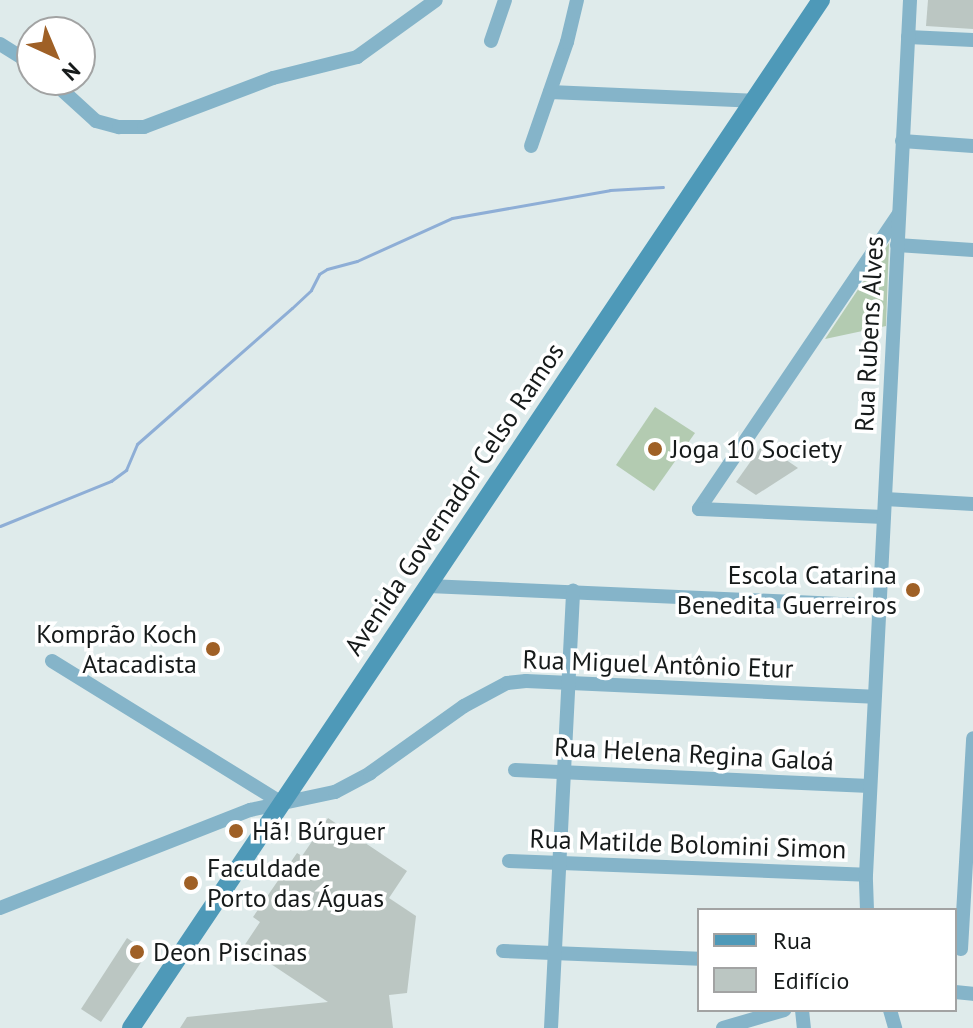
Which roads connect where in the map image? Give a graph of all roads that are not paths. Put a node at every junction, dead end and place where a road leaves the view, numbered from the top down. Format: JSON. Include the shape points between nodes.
{"nodes":[{"id":1,"x":436,"y":0,"type":"edge"},
{"id":2,"x":505,"y":0,"type":"edge"},
{"id":3,"x":577,"y":0,"type":"edge"},
{"id":4,"x":821,"y":0,"type":"edge"},
{"id":5,"x":910,"y":0,"type":"edge"},
{"id":6,"x":908,"y":37,"type":"junction"},
{"id":7,"x":973,"y":40,"type":"edge"},
{"id":8,"x":491,"y":41,"type":"dead end"},
{"id":9,"x":550,"y":92,"type":"junction"},
{"id":10,"x":69,"y":96,"type":"edge"},
{"id":11,"x":753,"y":101,"type":"junction"},
{"id":12,"x":902,"y":141,"type":"junction"},
{"id":13,"x":531,"y":146,"type":"dead end"},
{"id":14,"x":973,"y":146,"type":"edge"},
{"id":15,"x":899,"y":214,"type":"junction"},
{"id":16,"x":897,"y":245,"type":"junction"},
{"id":17,"x":973,"y":250,"type":"edge"},
{"id":18,"x":885,"y":499,"type":"junction"},
{"id":19,"x":973,"y":504,"type":"edge"},
{"id":20,"x":884,"y":517,"type":"junction"},
{"id":21,"x":428,"y":586,"type":"junction"},
{"id":22,"x":573,"y":591,"type":"junction"},
{"id":23,"x":879,"y":606,"type":"junction"},
{"id":24,"x":52,"y":661,"type":"dead end"},
{"id":25,"x":569,"y":682,"type":"junction"},
{"id":26,"x":874,"y":697,"type":"junction"},
{"id":27,"x":973,"y":738,"type":"edge"},
{"id":28,"x":515,"y":770,"type":"dead end"},
{"id":29,"x":564,"y":772,"type":"junction"},
{"id":30,"x":870,"y":786,"type":"junction"},
{"id":31,"x":282,"y":803,"type":"junction"},
{"id":32,"x":509,"y":861,"type":"dead end"},
{"id":33,"x":560,"y":863,"type":"junction"},
{"id":34,"x":866,"y":875,"type":"junction"},
{"id":35,"x":0,"y":908,"type":"edge"},
{"id":36,"x":867,"y":908,"type":"edge"},
{"id":37,"x":963,"y":948,"type":"edge"},
{"id":38,"x":503,"y":951,"type":"dead end"},
{"id":39,"x":555,"y":953,"type":"junction"},
{"id":40,"x":697,"y":959,"type":"edge"},
{"id":41,"x":777,"y":1012,"type":"edge"},
{"id":42,"x":131,"y":1028,"type":"edge"},
{"id":43,"x":551,"y":1028,"type":"edge"},
{"id":44,"x":723,"y":1028,"type":"edge"}],
"edges":[{"from":1,"to":10,"type":"street","via":[[357,57],[273,78],[144,127],[96,121]]},
{"from":2,"to":8,"type":"street"},
{"from":3,"to":9,"type":"street"},
{"from":4,"to":11,"type":"main road","name":"Avenida Governador Celso Ramos"},
{"from":5,"to":6,"type":"street","name":"Rua Rubens Alves"},
{"from":6,"to":7,"type":"street"},
{"from":6,"to":12,"type":"street","name":"Rua Rubens Alves"},
{"from":9,"to":11,"type":"street"},
{"from":9,"to":13,"type":"street"},
{"from":11,"to":21,"type":"main road","name":"Avenida Governador Celso Ramos"},
{"from":12,"to":14,"type":"street"},
{"from":12,"to":15,"type":"street","name":"Rua Rubens Alves"},
{"from":15,"to":16,"type":"street","name":"Rua Rubens Alves"},
{"from":15,"to":20,"type":"street","via":[[699,509]]},
{"from":16,"to":17,"type":"street"},
{"from":16,"to":18,"type":"street","name":"Rua Rubens Alves"},
{"from":18,"to":19,"type":"street"},
{"from":18,"to":20,"type":"street","name":"Rua Rubens Alves"},
{"from":20,"to":23,"type":"street","name":"Rua Rubens Alves"},
{"from":21,"to":22,"type":"street"},
{"from":21,"to":31,"type":"main road","name":"Avenida Governador Celso Ramos"},
{"from":22,"to":23,"type":"street"},
{"from":22,"to":25,"type":"street"},
{"from":23,"to":26,"type":"street","name":"Rua Rubens Alves"},
{"from":24,"to":31,"type":"street"},
{"from":25,"to":26,"type":"street","name":"Rua Miguel Antônio Etur"},
{"from":25,"to":29,"type":"street"},
{"from":25,"to":31,"type":"street","name":"Rua Miguel Antônio Etur","via":[[517,681],[497,687],[352,783],[316,798]]},
{"from":26,"to":30,"type":"street","name":"Rua Rubens Alves"},
{"from":27,"to":37,"type":"street"},
{"from":28,"to":29,"type":"street","name":"Rua Helena Regina Galoá"},
{"from":29,"to":30,"type":"street","name":"Rua Helena Regina Galoá"},
{"from":29,"to":33,"type":"street"},
{"from":30,"to":34,"type":"street","name":"Rua Rubens Alves"},
{"from":31,"to":35,"type":"street","name":"Rua Miguel Antônio Etur","via":[[250,810]]},
{"from":31,"to":42,"type":"main road","name":"Avenida Governador Celso Ramos"},
{"from":32,"to":33,"type":"street","name":"Rua Matilde Bolomini Simon"},
{"from":33,"to":34,"type":"street","name":"Rua Matilde Bolomini Simon"},
{"from":33,"to":39,"type":"street"},
{"from":34,"to":36,"type":"street","name":"Rua Rubens Alves"},
{"from":38,"to":39,"type":"street"},
{"from":39,"to":40,"type":"street"},
{"from":39,"to":43,"type":"street"},
{"from":41,"to":44,"type":"street"}]}
